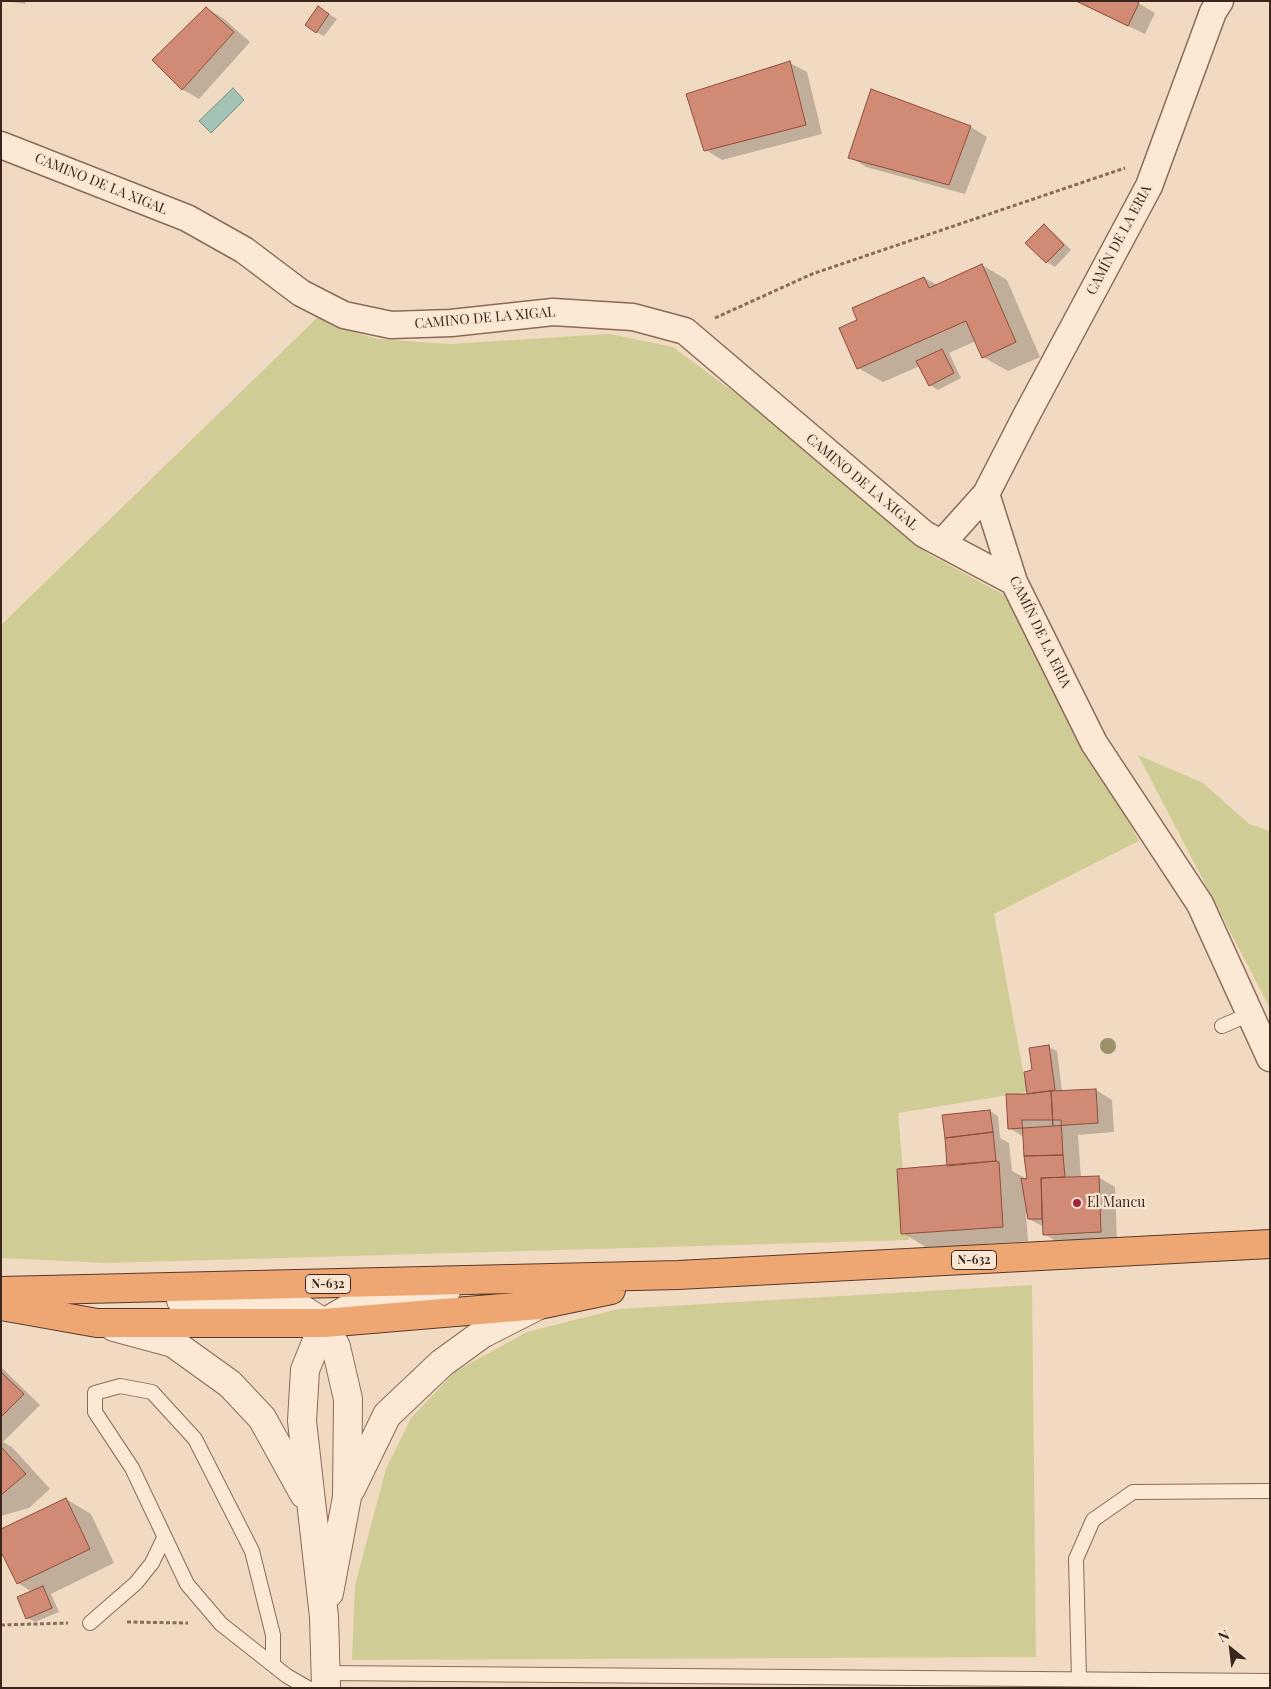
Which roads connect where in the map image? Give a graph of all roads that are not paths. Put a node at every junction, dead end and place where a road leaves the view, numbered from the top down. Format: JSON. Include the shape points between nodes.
{"nodes":[{"id":1,"x":1220,"y":1,"type":"edge"},
{"id":2,"x":1,"y":145,"type":"edge"},
{"id":3,"x":986,"y":494,"type":"junction"},
{"id":4,"x":942,"y":544,"type":"junction"},
{"id":5,"x":1014,"y":582,"type":"junction"},
{"id":6,"x":1250,"y":1014,"type":"junction"},
{"id":7,"x":1222,"y":1026,"type":"dead end"},
{"id":8,"x":1270,"y":1058,"type":"edge"},
{"id":9,"x":1270,"y":1244,"type":"edge"},
{"id":10,"x":678,"y":1275,"type":"junction"},
{"id":11,"x":552,"y":1279,"type":"junction"},
{"id":12,"x":106,"y":1289,"type":"junction"},
{"id":13,"x":1,"y":1290,"type":"edge"},
{"id":14,"x":1,"y":1306,"type":"edge"},
{"id":15,"x":539,"y":1306,"type":"junction"},
{"id":16,"x":97,"y":1323,"type":"junction"},
{"id":17,"x":324,"y":1323,"type":"junction"},
{"id":18,"x":1270,"y":1491,"type":"edge"},
{"id":19,"x":347,"y":1497,"type":"junction"},
{"id":20,"x":313,"y":1513,"type":"junction"},
{"id":21,"x":164,"y":1538,"type":"junction"},
{"id":22,"x":324,"y":1616,"type":"junction"},
{"id":23,"x":90,"y":1623,"type":"dead end"},
{"id":24,"x":273,"y":1664,"type":"junction"},
{"id":25,"x":1079,"y":1679,"type":"junction"},
{"id":26,"x":1270,"y":1681,"type":"edge"},
{"id":27,"x":320,"y":1683,"type":"edge"}],
"edges":[{"from":1,"to":3,"type":"street","name":"CAMÍN DE LA ERIA","via":[[1213,12],[1149,186]]},
{"from":2,"to":4,"type":"street","name":"CAMINO DE LA XIGAL","via":[[187,218],[244,250],[301,293],[344,315],[391,325],[451,323],[553,312],[633,317],[685,331],[924,534]]},
{"from":3,"to":4,"type":"street"},
{"from":3,"to":5,"type":"street","name":"CAMÍN DE LA ERIA"},
{"from":4,"to":5,"type":"street","name":"CAMINO DE LA XIGAL"},
{"from":5,"to":6,"type":"street","name":"CAMÍN DE LA ERIA","via":[[1094,742],[1200,904]]},
{"from":6,"to":7,"type":"lane"},
{"from":6,"to":8,"type":"street","name":"CAMÍN DE LA ERIA"},
{"from":9,"to":10,"type":"highway","number":"N-632"},
{"from":10,"to":11,"type":"highway","number":"N-632"},
{"from":10,"to":15,"type":"highway"},
{"from":11,"to":12,"type":"highway","number":"N-632"},
{"from":11,"to":17,"type":"street","via":[[363,1300]]},
{"from":12,"to":13,"type":"highway","number":"N-632"},
{"from":12,"to":17,"type":"street","via":[[149,1300],[251,1299],[295,1305]]},
{"from":14,"to":16,"type":"highway"},
{"from":15,"to":17,"type":"highway"},
{"from":15,"to":19,"type":"street","via":[[482,1334],[442,1362],[387,1415]]},
{"from":16,"to":17,"type":"highway"},
{"from":16,"to":20,"type":"street","via":[[173,1343],[230,1384],[262,1418]]},
{"from":17,"to":19,"type":"street","via":[[336,1346],[348,1399]]},
{"from":17,"to":20,"type":"street","via":[[305,1370],[302,1413]]},
{"from":18,"to":25,"type":"lane","via":[[1133,1492],[1092,1520],[1076,1559]]},
{"from":19,"to":22,"type":"street"},
{"from":20,"to":22,"type":"street"},
{"from":21,"to":23,"type":"lane","via":[[152,1563],[136,1583]]},
{"from":21,"to":24,"type":"lane","via":[[187,1584],[221,1624]]},
{"from":21,"to":24,"type":"lane","via":[[132,1468],[95,1412],[94,1393],[120,1386],[152,1392],[195,1439],[252,1550],[274,1635]]},
{"from":22,"to":27,"type":"street"},
{"from":24,"to":27,"type":"lane","via":[[287,1676]]},
{"from":25,"to":26,"type":"lane"},
{"from":25,"to":27,"type":"lane"}]}
